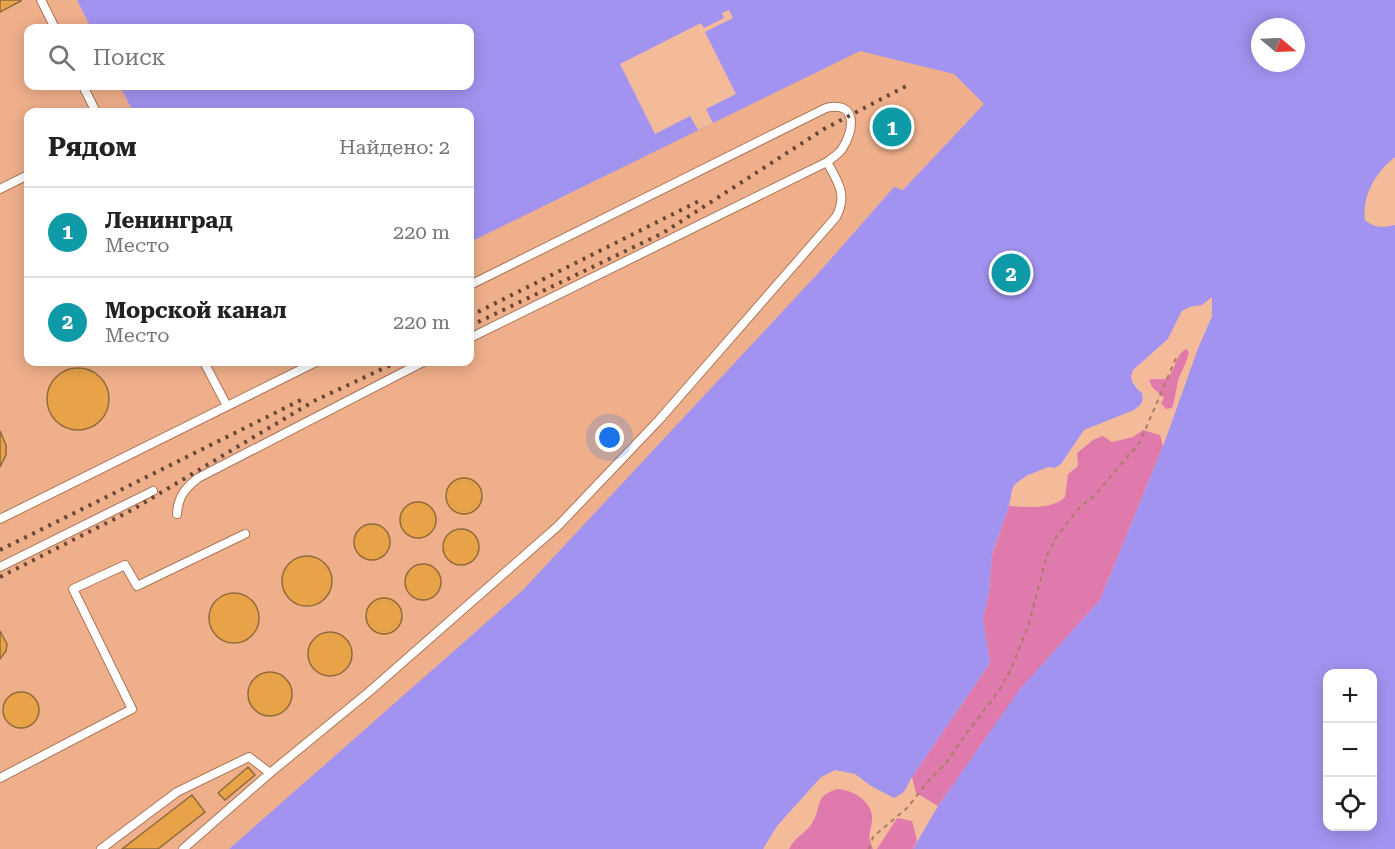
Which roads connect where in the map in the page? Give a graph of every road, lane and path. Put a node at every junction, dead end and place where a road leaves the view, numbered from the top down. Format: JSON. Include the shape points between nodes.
{"nodes":[{"id":1,"x":41,"y":0,"type":"edge"},
{"id":2,"x":53,"y":24,"type":"edge"},
{"id":3,"x":85,"y":90,"type":"edge"},
{"id":4,"x":94,"y":108,"type":"edge"},
{"id":5,"x":827,"y":162,"type":"junction"},
{"id":6,"x":24,"y":177,"type":"edge"},
{"id":7,"x":0,"y":189,"type":"edge"},
{"id":8,"x":474,"y":283,"type":"edge"},
{"id":9,"x":474,"y":336,"type":"edge"},
{"id":10,"x":1176,"y":357,"type":"dead end"},
{"id":11,"x":206,"y":366,"type":"edge"},
{"id":12,"x":308,"y":366,"type":"edge"},
{"id":13,"x":415,"y":366,"type":"edge"},
{"id":14,"x":227,"y":406,"type":"junction"},
{"id":15,"x":153,"y":490,"type":"dead end"},
{"id":16,"x":177,"y":514,"type":"dead end"},
{"id":17,"x":0,"y":519,"type":"edge"},
{"id":18,"x":245,"y":534,"type":"dead end"},
{"id":19,"x":0,"y":567,"type":"edge"},
{"id":20,"x":270,"y":773,"type":"junction"},
{"id":21,"x":0,"y":778,"type":"edge"},
{"id":22,"x":101,"y":849,"type":"edge"},
{"id":23,"x":183,"y":849,"type":"edge"},
{"id":24,"x":869,"y":849,"type":"edge"}],
"edges":[{"from":1,"to":2,"type":"lane"},
{"from":3,"to":4,"type":"lane"},
{"from":5,"to":8,"type":"lane","via":[[841,152],[852,125],[850,115],[835,105]]},
{"from":5,"to":9,"type":"lane"},
{"from":5,"to":20,"type":"lane","via":[[842,194],[842,206],[836,217],[659,420],[558,526]]},
{"from":6,"to":7,"type":"lane"},
{"from":10,"to":24,"type":"path","via":[[1140,442],[1078,509],[1052,545],[1029,623],[999,691],[947,762],[907,808],[873,837]]},
{"from":11,"to":14,"type":"lane"},
{"from":12,"to":14,"type":"lane"},
{"from":13,"to":16,"type":"lane","via":[[198,478],[177,502]]},
{"from":14,"to":17,"type":"lane"},
{"from":15,"to":19,"type":"lane"},
{"from":18,"to":21,"type":"lane","via":[[137,586],[125,565],[74,589],[132,709]]},
{"from":20,"to":22,"type":"lane","via":[[249,757],[177,792]]},
{"from":20,"to":23,"type":"lane"}]}
